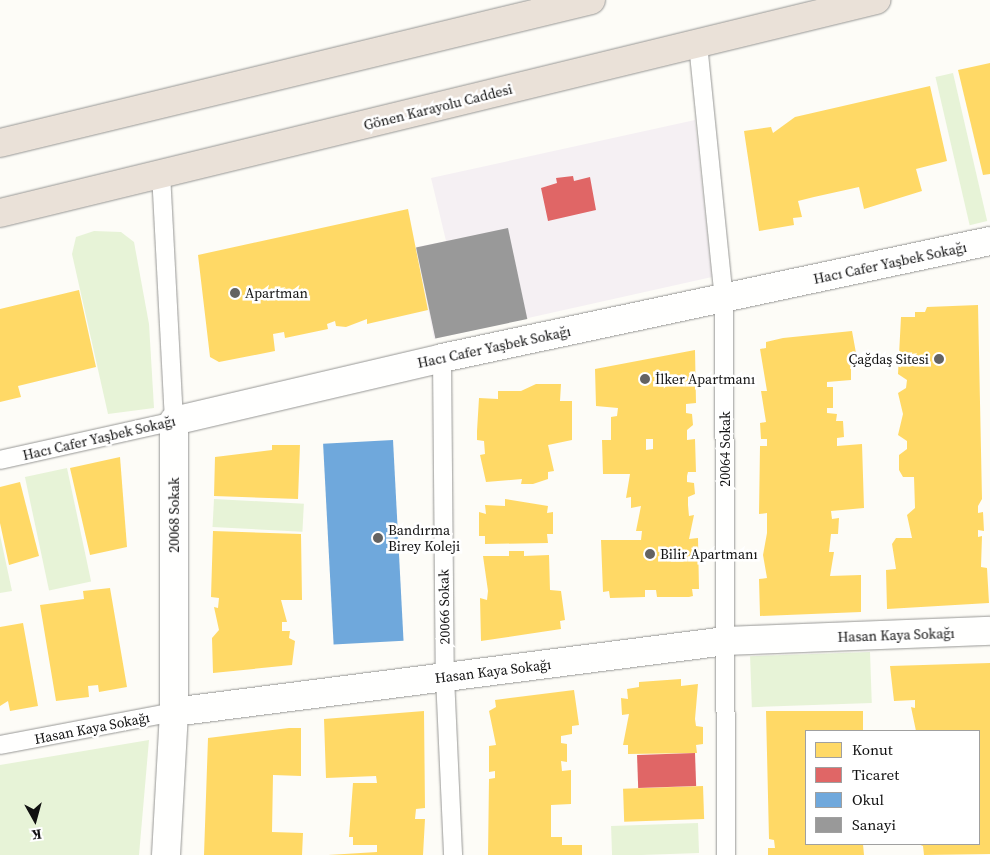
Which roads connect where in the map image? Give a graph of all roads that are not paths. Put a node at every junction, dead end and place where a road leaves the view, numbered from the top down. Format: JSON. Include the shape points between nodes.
{"nodes":[{"id":1,"x":590,"y":0,"type":"edge"},
{"id":2,"x":876,"y":0,"type":"edge"},
{"id":3,"x":698,"y":44,"type":"junction"},
{"id":4,"x":0,"y":143,"type":"edge"},
{"id":5,"x":161,"y":174,"type":"junction"},
{"id":6,"x":0,"y":213,"type":"edge"},
{"id":7,"x":990,"y":242,"type":"edge"},
{"id":8,"x":724,"y":298,"type":"junction"},
{"id":9,"x":442,"y":358,"type":"junction"},
{"id":10,"x":174,"y":421,"type":"junction"},
{"id":11,"x":0,"y":460,"type":"edge"},
{"id":12,"x":990,"y":631,"type":"edge"},
{"id":13,"x":726,"y":641,"type":"junction"},
{"id":14,"x":445,"y":678,"type":"junction"},
{"id":15,"x":174,"y":712,"type":"junction"},
{"id":16,"x":0,"y":745,"type":"edge"},
{"id":17,"x":166,"y":855,"type":"edge"},
{"id":18,"x":453,"y":855,"type":"edge"},
{"id":19,"x":726,"y":855,"type":"edge"}],
"edges":[{"from":1,"to":4,"type":"highway"},
{"from":2,"to":3,"type":"highway","name":"Gönen Karayolu Caddesi"},
{"from":3,"to":5,"type":"highway","name":"Gönen Karayolu Caddesi"},
{"from":3,"to":8,"type":"lane","name":"20064 Sokak"},
{"from":5,"to":6,"type":"highway","name":"Gönen Karayolu Caddesi"},
{"from":5,"to":10,"type":"lane","name":"20068 Sokak"},
{"from":7,"to":8,"type":"street","name":"Hacı Cafer Yaşbek Sokağı"},
{"from":8,"to":9,"type":"street","name":"Hacı Cafer Yaşbek Sokağı"},
{"from":8,"to":13,"type":"lane","name":"20064 Sokak"},
{"from":9,"to":10,"type":"street","name":"Hacı Cafer Yaşbek Sokağı"},
{"from":9,"to":14,"type":"lane","name":"20066 Sokak"},
{"from":10,"to":11,"type":"lane","name":"Hacı Cafer Yaşbek Sokağı"},
{"from":10,"to":15,"type":"street","name":"20068 Sokak"},
{"from":12,"to":13,"type":"street","name":"Hasan Kaya Sokağı"},
{"from":13,"to":14,"type":"street","name":"Hasan Kaya Sokağı"},
{"from":13,"to":19,"type":"lane","name":"20064 Sokak"},
{"from":14,"to":15,"type":"street","name":"Hasan Kaya Sokağı"},
{"from":14,"to":18,"type":"lane","name":"20066 Sokak"},
{"from":15,"to":16,"type":"lane","name":"Hasan Kaya Sokağı"},
{"from":15,"to":17,"type":"street","name":"20068 Sokak"}]}
